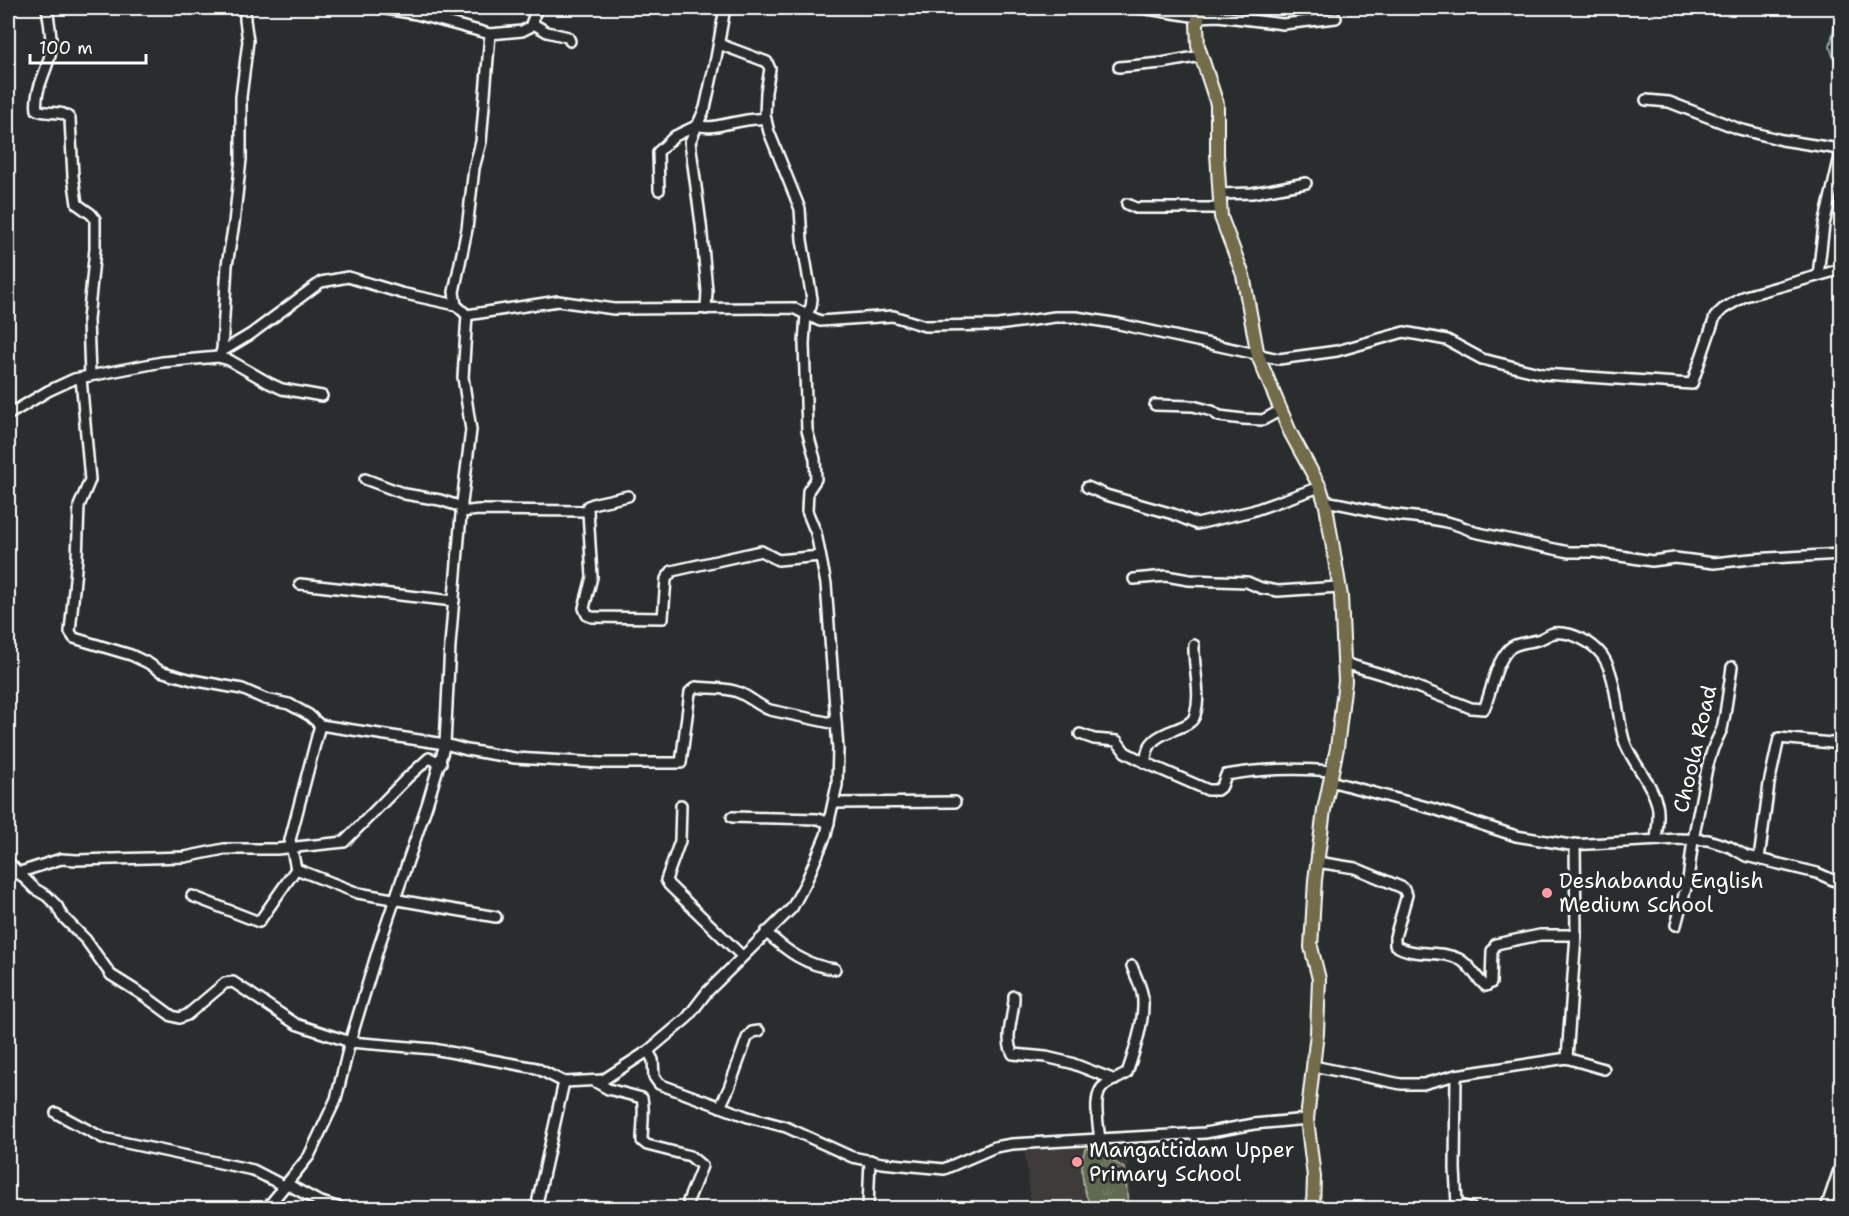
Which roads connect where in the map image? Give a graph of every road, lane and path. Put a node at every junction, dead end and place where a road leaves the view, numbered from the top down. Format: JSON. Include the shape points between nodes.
{"nodes":[{"id":1,"x":47,"y":8,"type":"edge"},
{"id":2,"x":246,"y":8,"type":"edge"},
{"id":3,"x":380,"y":8,"type":"edge"},
{"id":4,"x":444,"y":8,"type":"edge"},
{"id":5,"x":537,"y":8,"type":"edge"},
{"id":6,"x":725,"y":8,"type":"edge"},
{"id":7,"x":1141,"y":8,"type":"edge"},
{"id":8,"x":1199,"y":12,"type":"edge"},
{"id":9,"x":1336,"y":18,"type":"dead end"},
{"id":10,"x":441,"y":20,"type":"junction"},
{"id":11,"x":532,"y":23,"type":"junction"},
{"id":12,"x":490,"y":34,"type":"junction"},
{"id":13,"x":570,"y":41,"type":"dead end"},
{"id":14,"x":719,"y":45,"type":"junction"},
{"id":15,"x":1201,"y":56,"type":"junction"},
{"id":16,"x":1119,"y":67,"type":"dead end"},
{"id":17,"x":1646,"y":100,"type":"dead end"},
{"id":18,"x":766,"y":119,"type":"junction"},
{"id":19,"x":698,"y":125,"type":"junction"},
{"id":20,"x":1306,"y":183,"type":"dead end"},
{"id":21,"x":659,"y":190,"type":"dead end"},
{"id":22,"x":1220,"y":194,"type":"junction"},
{"id":23,"x":1127,"y":204,"type":"dead end"},
{"id":24,"x":1221,"y":208,"type":"junction"},
{"id":25,"x":1842,"y":269,"type":"edge"},
{"id":26,"x":1818,"y":275,"type":"junction"},
{"id":27,"x":456,"y":305,"type":"junction"},
{"id":28,"x":706,"y":309,"type":"junction"},
{"id":29,"x":806,"y":314,"type":"junction"},
{"id":30,"x":467,"y":315,"type":"junction"},
{"id":31,"x":220,"y":353,"type":"junction"},
{"id":32,"x":1258,"y":356,"type":"junction"},
{"id":33,"x":86,"y":377,"type":"junction"},
{"id":34,"x":322,"y":396,"type":"dead end"},
{"id":35,"x":1155,"y":405,"type":"dead end"},
{"id":36,"x":1281,"y":410,"type":"junction"},
{"id":37,"x":8,"y":415,"type":"edge"},
{"id":38,"x":365,"y":479,"type":"dead end"},
{"id":39,"x":1087,"y":487,"type":"dead end"},
{"id":40,"x":1320,"y":487,"type":"junction"},
{"id":41,"x":628,"y":496,"type":"dead end"},
{"id":42,"x":1324,"y":501,"type":"junction"},
{"id":43,"x":462,"y":509,"type":"junction"},
{"id":44,"x":588,"y":511,"type":"junction"},
{"id":45,"x":1842,"y":554,"type":"edge"},
{"id":46,"x":820,"y":556,"type":"junction"},
{"id":47,"x":1134,"y":579,"type":"dead end"},
{"id":48,"x":300,"y":584,"type":"dead end"},
{"id":49,"x":1340,"y":587,"type":"junction"},
{"id":50,"x":454,"y":601,"type":"junction"},
{"id":51,"x":1194,"y":645,"type":"dead end"},
{"id":52,"x":1344,"y":663,"type":"junction"},
{"id":53,"x":1732,"y":667,"type":"dead end"},
{"id":54,"x":836,"y":724,"type":"junction"},
{"id":55,"x":320,"y":725,"type":"junction"},
{"id":56,"x":1080,"y":734,"type":"dead end"},
{"id":57,"x":445,"y":744,"type":"junction"},
{"id":58,"x":1842,"y":744,"type":"edge"},
{"id":59,"x":441,"y":763,"type":"junction"},
{"id":60,"x":1146,"y":763,"type":"junction"},
{"id":61,"x":1331,"y":776,"type":"junction"},
{"id":62,"x":834,"y":802,"type":"junction"},
{"id":63,"x":956,"y":802,"type":"dead end"},
{"id":64,"x":681,"y":805,"type":"dead end"},
{"id":65,"x":732,"y":817,"type":"dead end"},
{"id":66,"x":829,"y":823,"type":"junction"},
{"id":67,"x":1656,"y":840,"type":"junction"},
{"id":68,"x":1693,"y":840,"type":"junction"},
{"id":69,"x":1575,"y":844,"type":"junction"},
{"id":70,"x":291,"y":847,"type":"junction"},
{"id":71,"x":1760,"y":859,"type":"junction"},
{"id":72,"x":8,"y":862,"type":"edge"},
{"id":73,"x":1317,"y":862,"type":"junction"},
{"id":74,"x":296,"y":869,"type":"junction"},
{"id":75,"x":12,"y":874,"type":"edge"},
{"id":76,"x":1842,"y":884,"type":"edge"},
{"id":77,"x":192,"y":896,"type":"dead end"},
{"id":78,"x":395,"y":898,"type":"junction"},
{"id":79,"x":496,"y":917,"type":"dead end"},
{"id":80,"x":1676,"y":925,"type":"dead end"},
{"id":81,"x":766,"y":932,"type":"junction"},
{"id":82,"x":1576,"y":935,"type":"junction"},
{"id":83,"x":742,"y":956,"type":"junction"},
{"id":84,"x":1132,"y":966,"type":"dead end"},
{"id":85,"x":835,"y":969,"type":"dead end"},
{"id":86,"x":1014,"y":996,"type":"dead end"},
{"id":87,"x":759,"y":1031,"type":"dead end"},
{"id":88,"x":350,"y":1042,"type":"junction"},
{"id":89,"x":648,"y":1050,"type":"junction"},
{"id":90,"x":1566,"y":1058,"type":"junction"},
{"id":91,"x":1313,"y":1066,"type":"junction"},
{"id":92,"x":1604,"y":1069,"type":"dead end"},
{"id":93,"x":1456,"y":1076,"type":"junction"},
{"id":94,"x":1115,"y":1080,"type":"junction"},
{"id":95,"x":594,"y":1081,"type":"junction"},
{"id":96,"x":564,"y":1082,"type":"junction"},
{"id":97,"x":720,"y":1107,"type":"junction"},
{"id":98,"x":56,"y":1113,"type":"dead end"},
{"id":99,"x":1307,"y":1119,"type":"junction"},
{"id":100,"x":1100,"y":1141,"type":"junction"},
{"id":101,"x":870,"y":1160,"type":"junction"},
{"id":102,"x":1842,"y":1161,"type":"edge"},
{"id":103,"x":286,"y":1185,"type":"junction"},
{"id":104,"x":688,"y":1201,"type":"dead end"},
{"id":105,"x":267,"y":1209,"type":"edge"},
{"id":106,"x":340,"y":1209,"type":"edge"},
{"id":107,"x":536,"y":1209,"type":"edge"},
{"id":108,"x":868,"y":1209,"type":"edge"},
{"id":109,"x":1313,"y":1209,"type":"edge"},
{"id":110,"x":1471,"y":1209,"type":"edge"},
{"id":111,"x":1826,"y":1209,"type":"edge"}],
"edges":[{"from":1,"to":33,"type":"street","via":[[50,54],[37,110],[45,114],[61,112],[70,118],[77,204],[95,219]]},
{"from":2,"to":31,"type":"street","via":[[248,41],[241,98],[241,159]]},
{"from":3,"to":10,"type":"street"},
{"from":4,"to":10,"type":"street"},
{"from":5,"to":11,"type":"street"},
{"from":6,"to":14,"type":"street"},
{"from":7,"to":8,"type":"street"},
{"from":8,"to":9,"type":"street","via":[[1283,24]]},
{"from":8,"to":15,"type":"main road"},
{"from":10,"to":12,"type":"street"},
{"from":11,"to":12,"type":"street","via":[[522,31]]},
{"from":11,"to":13,"type":"street"},
{"from":12,"to":27,"type":"street","via":[[481,142],[454,292]]},
{"from":14,"to":18,"type":"street","via":[[767,62],[770,69],[765,92]]},
{"from":14,"to":19,"type":"street"},
{"from":15,"to":16,"type":"street"},
{"from":15,"to":22,"type":"main road","via":[[1217,104]]},
{"from":17,"to":26,"type":"street","via":[[1669,102],[1738,129],[1841,152],[1824,225]]},
{"from":18,"to":19,"type":"street","via":[[744,119],[710,128]]},
{"from":18,"to":29,"type":"street","via":[[800,209],[812,299]]},
{"from":19,"to":21,"type":"street","via":[[675,136],[658,152]]},
{"from":19,"to":28,"type":"street","via":[[690,142],[701,224]]},
{"from":20,"to":22,"type":"street","via":[[1252,193]]},
{"from":22,"to":24,"type":"main road"},
{"from":23,"to":24,"type":"street","via":[[1137,208]]},
{"from":24,"to":32,"type":"main road","via":[[1244,275]]},
{"from":25,"to":26,"type":"street"},
{"from":26,"to":32,"type":"street","via":[[1745,297],[1723,309],[1715,318],[1692,384],[1543,374],[1482,359],[1447,340],[1404,332],[1337,351],[1279,360]]},
{"from":27,"to":30,"type":"street"},
{"from":27,"to":31,"type":"street","via":[[348,277],[321,282]]},
{"from":28,"to":29,"type":"street","via":[[793,308]]},
{"from":28,"to":30,"type":"street","via":[[614,309],[558,301]]},
{"from":29,"to":32,"type":"street","via":[[820,321],[893,316],[925,326],[998,325],[1076,317]]},
{"from":29,"to":46,"type":"street","via":[[807,430],[816,479],[808,491],[807,511]]},
{"from":30,"to":43,"type":"street","via":[[463,376],[471,430]]},
{"from":31,"to":33,"type":"street"},
{"from":31,"to":34,"type":"street","via":[[282,389]]},
{"from":32,"to":36,"type":"main road"},
{"from":33,"to":37,"type":"street","via":[[48,391]]},
{"from":33,"to":55,"type":"street","via":[[90,480],[79,506],[70,632],[74,638],[131,655],[192,681],[242,688],[265,699],[289,704]]},
{"from":35,"to":36,"type":"street","via":[[1193,406],[1219,416],[1263,420]]},
{"from":36,"to":40,"type":"main road"},
{"from":38,"to":43,"type":"street"},
{"from":39,"to":40,"type":"street","via":[[1197,524],[1252,511]]},
{"from":40,"to":42,"type":"main road"},
{"from":41,"to":44,"type":"street","via":[[596,502],[588,506]]},
{"from":42,"to":45,"type":"street","via":[[1435,520],[1569,552],[1595,552],[1625,559],[1676,558],[1714,563]]},
{"from":42,"to":49,"type":"main road"},
{"from":43,"to":44,"type":"street"},
{"from":43,"to":50,"type":"street"},
{"from":44,"to":46,"type":"street","via":[[592,577],[584,608],[592,617],[663,618],[666,579],[672,571],[761,550],[778,560]]},
{"from":46,"to":54,"type":"street","via":[[826,584]]},
{"from":47,"to":49,"type":"street","via":[[1166,576],[1247,582],[1278,591]]},
{"from":48,"to":50,"type":"street"},
{"from":49,"to":52,"type":"main road"},
{"from":50,"to":57,"type":"street"},
{"from":51,"to":60,"type":"street","via":[[1195,717],[1152,742],[1145,755]]},
{"from":52,"to":61,"type":"main road","via":[[1346,681]]},
{"from":52,"to":67,"type":"street","via":[[1471,708],[1484,709],[1508,649],[1554,633],[1576,635],[1602,656],[1611,677],[1624,740],[1657,802]]},
{"from":53,"to":68,"type":"street","name":"Choola Road","via":[[1723,722],[1707,768]]},
{"from":54,"to":57,"type":"street","via":[[760,707],[726,689],[696,687],[690,692],[681,763],[515,758]]},
{"from":54,"to":62,"type":"street","via":[[838,767]]},
{"from":55,"to":57,"type":"street"},
{"from":55,"to":70,"type":"street"},
{"from":56,"to":60,"type":"street","via":[[1117,741],[1125,752]]},
{"from":57,"to":59,"type":"street"},
{"from":58,"to":71,"type":"street","via":[[1779,738]]},
{"from":59,"to":70,"type":"street","via":[[429,758],[344,842]]},
{"from":59,"to":78,"type":"street"},
{"from":60,"to":61,"type":"street","via":[[1208,790],[1217,790],[1226,776],[1242,772],[1308,769]]},
{"from":61,"to":69,"type":"street","via":[[1516,836]]},
{"from":61,"to":73,"type":"main road"},
{"from":62,"to":63,"type":"street"},
{"from":62,"to":66,"type":"street"},
{"from":64,"to":83,"type":"street","via":[[680,841],[666,880]]},
{"from":65,"to":66,"type":"street","via":[[818,819]]},
{"from":66,"to":81,"type":"street","via":[[792,908]]},
{"from":67,"to":68,"type":"street"},
{"from":67,"to":69,"type":"street"},
{"from":68,"to":71,"type":"street","via":[[1708,840]]},
{"from":68,"to":80,"type":"street","name":"Choola Road"},
{"from":69,"to":82,"type":"street"},
{"from":70,"to":74,"type":"street"},
{"from":70,"to":75,"type":"street","via":[[224,849],[184,857],[61,859]]},
{"from":71,"to":76,"type":"street","via":[[1817,873]]},
{"from":72,"to":75,"type":"street"},
{"from":73,"to":82,"type":"street","via":[[1355,868],[1403,888],[1407,895],[1395,945],[1419,954],[1459,959],[1486,986],[1491,983],[1492,951],[1496,944],[1540,935]]},
{"from":73,"to":91,"type":"main road","via":[[1311,947],[1319,979]]},
{"from":74,"to":77,"type":"street","via":[[259,922]]},
{"from":74,"to":78,"type":"street","via":[[358,893]]},
{"from":75,"to":88,"type":"street","via":[[57,906],[111,975],[172,1016],[187,1015],[225,983],[233,982],[297,1024]]},
{"from":78,"to":79,"type":"street"},
{"from":78,"to":88,"type":"street"},
{"from":81,"to":83,"type":"street"},
{"from":81,"to":85,"type":"street","via":[[786,951],[823,968]]},
{"from":82,"to":90,"type":"street"},
{"from":83,"to":89,"type":"street","via":[[687,1018]]},
{"from":84,"to":94,"type":"street","via":[[1143,1005],[1127,1073]]},
{"from":86,"to":94,"type":"street","via":[[1010,1040],[1013,1054],[1071,1063]]},
{"from":87,"to":97,"type":"street","via":[[747,1038]]},
{"from":88,"to":96,"type":"street","via":[[433,1049],[536,1068]]},
{"from":88,"to":103,"type":"street","via":[[336,1099],[309,1156]]},
{"from":89,"to":95,"type":"street","via":[[603,1080]]},
{"from":89,"to":97,"type":"street","via":[[655,1081]]},
{"from":90,"to":92,"type":"street"},
{"from":90,"to":93,"type":"street"},
{"from":91,"to":93,"type":"street","via":[[1401,1084],[1424,1084]]},
{"from":91,"to":99,"type":"main road"},
{"from":93,"to":110,"type":"street","via":[[1457,1204]]},
{"from":94,"to":100,"type":"street","via":[[1100,1090],[1096,1114]]},
{"from":95,"to":96,"type":"street"},
{"from":95,"to":104,"type":"street","via":[[642,1098],[642,1141],[647,1145],[690,1156],[702,1166]]},
{"from":96,"to":107,"type":"street"},
{"from":97,"to":101,"type":"street","via":[[786,1127],[852,1157]]},
{"from":98,"to":103,"type":"street","via":[[103,1138],[254,1170]]},
{"from":99,"to":100,"type":"street","via":[[1205,1134]]},
{"from":99,"to":109,"type":"main road","via":[[1314,1177]]},
{"from":100,"to":101,"type":"street","via":[[995,1147],[944,1169]]},
{"from":101,"to":108,"type":"street"},
{"from":102,"to":111,"type":"street"},
{"from":103,"to":105,"type":"street"},
{"from":103,"to":106,"type":"street"}]}
